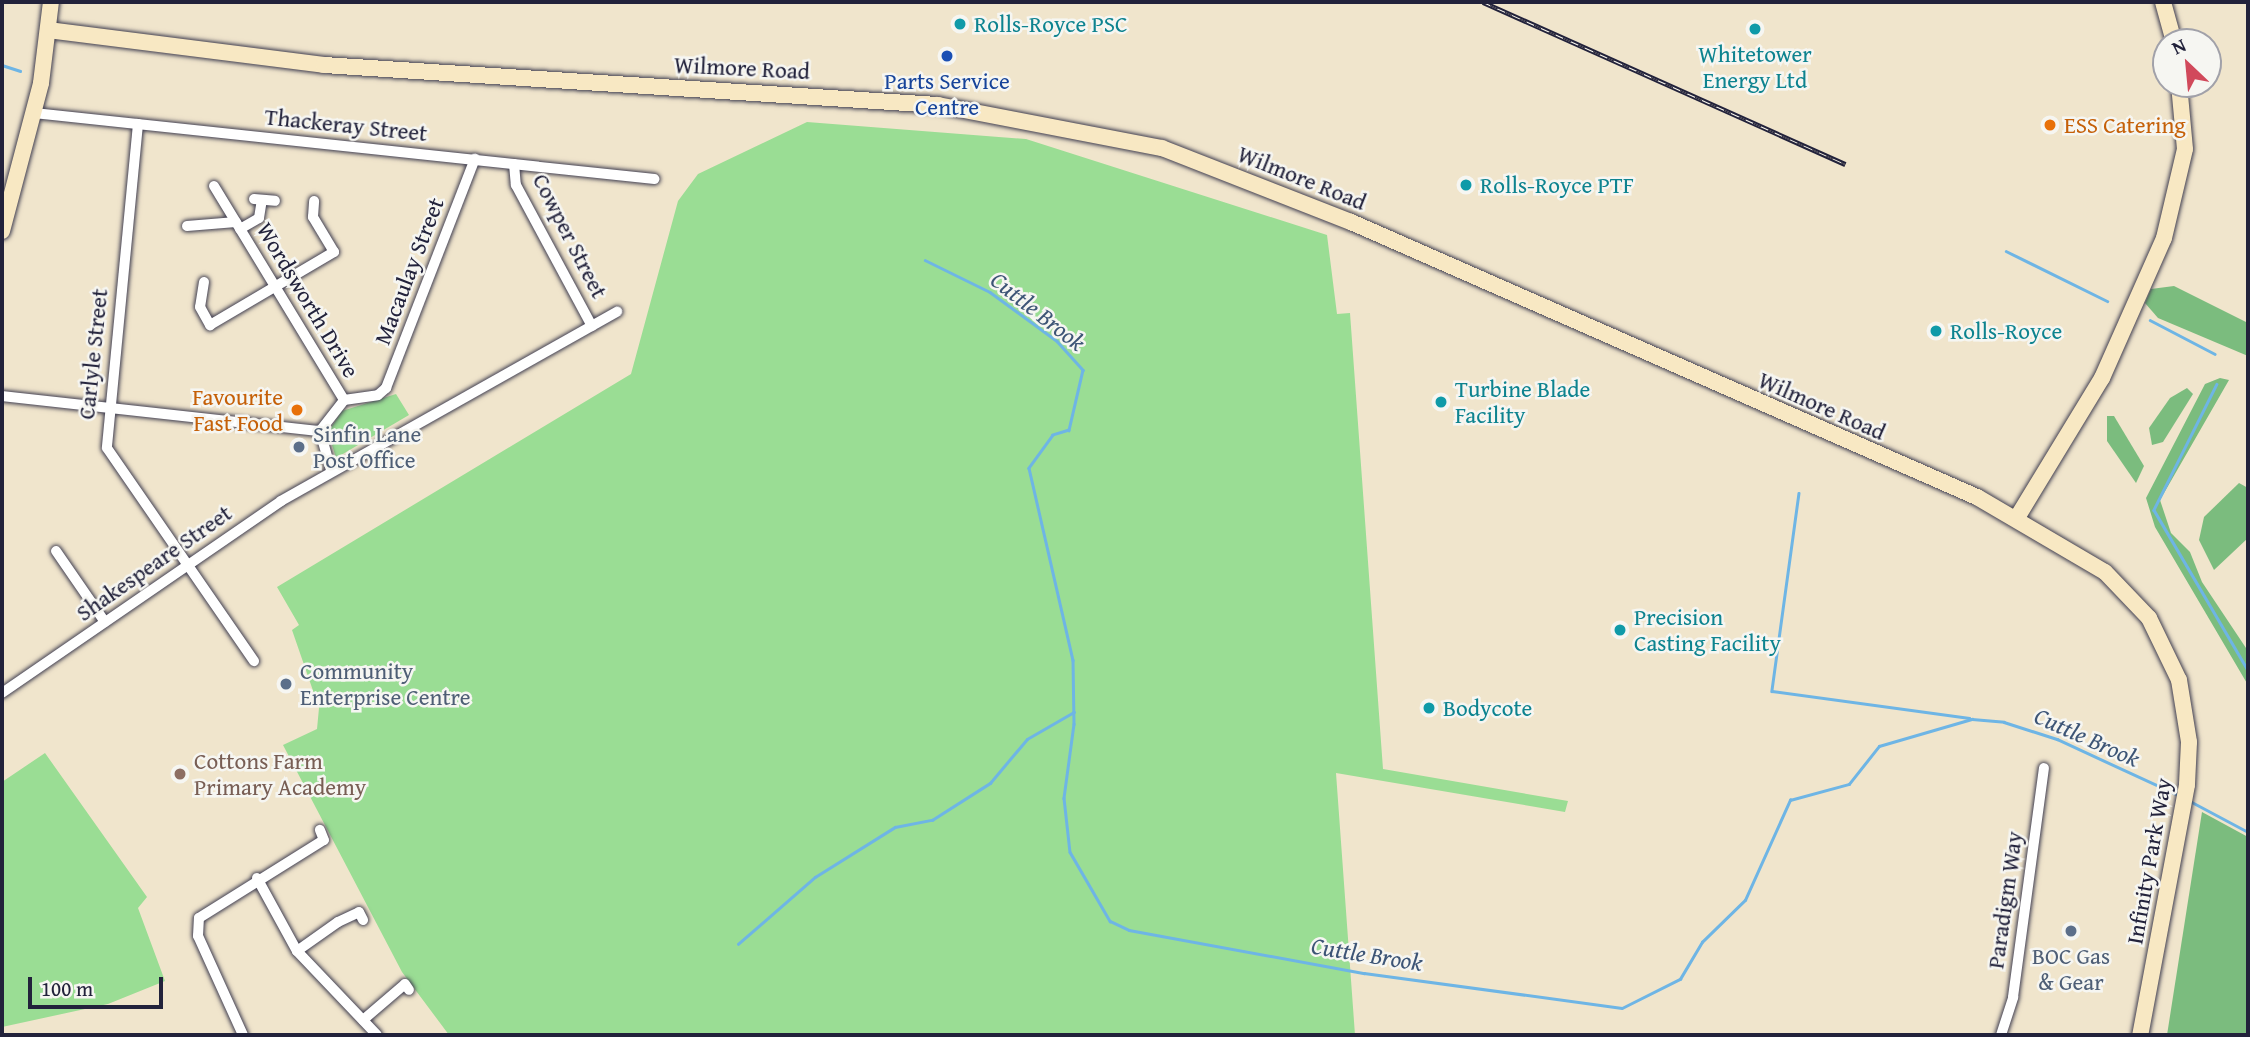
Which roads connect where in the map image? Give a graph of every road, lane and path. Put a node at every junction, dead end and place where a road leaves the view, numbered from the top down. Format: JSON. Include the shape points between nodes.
{"nodes":[{"id":1,"x":51,"y":2,"type":"edge"},
{"id":2,"x":2163,"y":2,"type":"edge"},
{"id":3,"x":2170,"y":28,"type":"edge"},
{"id":4,"x":48,"y":30,"type":"junction"},
{"id":5,"x":2180,"y":98,"type":"edge"},
{"id":6,"x":34,"y":113,"type":"junction"},
{"id":7,"x":138,"y":124,"type":"junction"},
{"id":8,"x":475,"y":159,"type":"junction"},
{"id":9,"x":514,"y":164,"type":"junction"},
{"id":10,"x":654,"y":179,"type":"dead end"},
{"id":11,"x":214,"y":186,"type":"dead end"},
{"id":12,"x":275,"y":201,"type":"dead end"},
{"id":13,"x":314,"y":201,"type":"dead end"},
{"id":14,"x":238,"y":225,"type":"junction"},
{"id":15,"x":187,"y":226,"type":"dead end"},
{"id":16,"x":2,"y":231,"type":"edge"},
{"id":17,"x":204,"y":282,"type":"dead end"},
{"id":18,"x":275,"y":286,"type":"junction"},
{"id":19,"x":617,"y":312,"type":"dead end"},
{"id":20,"x":592,"y":326,"type":"junction"},
{"id":21,"x":2,"y":396,"type":"edge"},
{"id":22,"x":344,"y":400,"type":"junction"},
{"id":23,"x":109,"y":406,"type":"junction"},
{"id":24,"x":320,"y":431,"type":"junction"},
{"id":25,"x":331,"y":470,"type":"junction"},
{"id":26,"x":2018,"y":516,"type":"junction"},
{"id":27,"x":56,"y":551,"type":"dead end"},
{"id":28,"x":187,"y":564,"type":"junction"},
{"id":29,"x":105,"y":622,"type":"junction"},
{"id":30,"x":254,"y":661,"type":"dead end"},
{"id":31,"x":2,"y":693,"type":"edge"},
{"id":32,"x":2044,"y":768,"type":"dead end"},
{"id":33,"x":320,"y":830,"type":"dead end"},
{"id":34,"x":257,"y":878,"type":"junction"},
{"id":35,"x":363,"y":920,"type":"dead end"},
{"id":36,"x":297,"y":951,"type":"junction"},
{"id":37,"x":408,"y":990,"type":"dead end"},
{"id":38,"x":363,"y":1020,"type":"junction"},
{"id":39,"x":243,"y":1035,"type":"edge"},
{"id":40,"x":377,"y":1035,"type":"edge"},
{"id":41,"x":2001,"y":1035,"type":"edge"},
{"id":42,"x":2140,"y":1035,"type":"edge"}],
"edges":[{"from":1,"to":4,"type":"street"},
{"from":2,"to":3,"type":"street"},
{"from":4,"to":6,"type":"street"},
{"from":4,"to":26,"type":"street","name":"Wilmore Road","via":[[324,65],[951,106],[1162,148],[1351,222]]},
{"from":5,"to":26,"type":"street","via":[[2185,149],[2164,238],[2102,377]]},
{"from":6,"to":7,"type":"street","name":"Thackeray Street"},
{"from":6,"to":16,"type":"street"},
{"from":7,"to":8,"type":"street","name":"Thackeray Street"},
{"from":7,"to":23,"type":"street","name":"Carlyle Street"},
{"from":8,"to":9,"type":"street","name":"Thackeray Street"},
{"from":8,"to":22,"type":"street","name":"Macaulay Street","via":[[378,396]]},
{"from":9,"to":10,"type":"street","name":"Thackeray Street"},
{"from":9,"to":20,"type":"street","name":"Cowper Street","via":[[516,185]]},
{"from":11,"to":14,"type":"street","name":"Wordsworth Drive"},
{"from":12,"to":14,"type":"street","via":[[258,200],[259,218]]},
{"from":13,"to":18,"type":"street","via":[[313,217],[334,252]]},
{"from":14,"to":15,"type":"street"},
{"from":14,"to":18,"type":"street","name":"Wordsworth Drive"},
{"from":17,"to":18,"type":"street","via":[[200,307],[210,325]]},
{"from":18,"to":22,"type":"street","name":"Wordsworth Drive"},
{"from":19,"to":20,"type":"street","name":"Shakespeare Street"},
{"from":20,"to":25,"type":"street","name":"Shakespeare Street"},
{"from":21,"to":23,"type":"street"},
{"from":22,"to":24,"type":"street"},
{"from":23,"to":24,"type":"street"},
{"from":23,"to":28,"type":"street","name":"Carlyle Street","via":[[107,448]]},
{"from":24,"to":25,"type":"street"},
{"from":25,"to":28,"type":"street","name":"Shakespeare Street"},
{"from":26,"to":42,"type":"street","name":"Infinity Park Way","via":[[2105,572],[2158,632],[2187,713],[2187,785]]},
{"from":27,"to":29,"type":"street"},
{"from":28,"to":29,"type":"street","name":"Shakespeare Street"},
{"from":28,"to":30,"type":"street","name":"Carlyle Street"},
{"from":29,"to":31,"type":"street","name":"Shakespeare Street"},
{"from":32,"to":41,"type":"street","name":"Paradigm Way","via":[[2012,997]]},
{"from":33,"to":34,"type":"street","via":[[324,840]]},
{"from":34,"to":36,"type":"street"},
{"from":34,"to":39,"type":"street","via":[[199,918],[198,936]]},
{"from":35,"to":36,"type":"street","via":[[359,912],[348,917]]},
{"from":36,"to":38,"type":"street"},
{"from":37,"to":38,"type":"street","via":[[405,984]]},
{"from":38,"to":40,"type":"street"}]}
